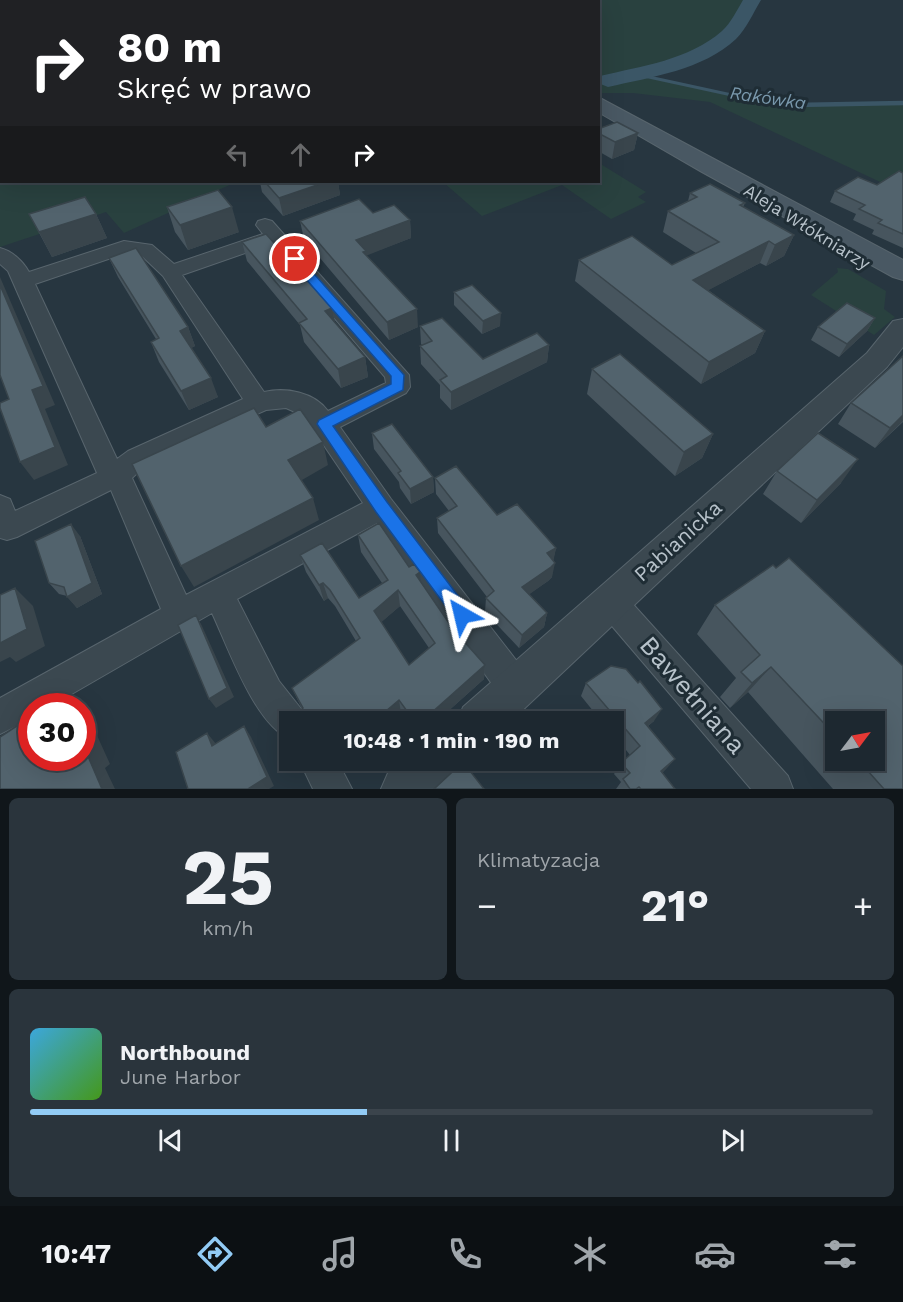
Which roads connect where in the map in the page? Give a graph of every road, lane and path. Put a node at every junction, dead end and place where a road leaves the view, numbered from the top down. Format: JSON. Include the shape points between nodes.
{"nodes":[{"id":1,"x":600,"y":104,"type":"edge"},
{"id":2,"x":710,"y":167,"type":"junction"},
{"id":3,"x":0,"y":254,"type":"edge"},
{"id":4,"x":903,"y":271,"type":"edge"},
{"id":5,"x":170,"y":272,"type":"junction"},
{"id":6,"x":23,"y":281,"type":"junction"},
{"id":7,"x":903,"y":288,"type":"edge"},
{"id":8,"x":903,"y":328,"type":"edge"},
{"id":9,"x":890,"y":353,"type":"edge"},
{"id":10,"x":258,"y":403,"type":"junction"},
{"id":11,"x":324,"y":424,"type":"junction"},
{"id":12,"x":115,"y":476,"type":"junction"},
{"id":13,"x":0,"y":507,"type":"edge"},
{"id":14,"x":381,"y":507,"type":"junction"},
{"id":15,"x":218,"y":593,"type":"junction"},
{"id":16,"x":611,"y":602,"type":"junction"},
{"id":17,"x":179,"y":615,"type":"junction"},
{"id":18,"x":518,"y":685,"type":"junction"},
{"id":19,"x":281,"y":711,"type":"edge"},
{"id":20,"x":490,"y":711,"type":"edge"},
{"id":21,"x":0,"y":717,"type":"edge"},
{"id":22,"x":323,"y":771,"type":"edge"},
{"id":23,"x":424,"y":771,"type":"edge"},
{"id":24,"x":334,"y":789,"type":"edge"},
{"id":25,"x":405,"y":789,"type":"edge"},
{"id":26,"x":775,"y":789,"type":"edge"}],
"edges":[{"from":1,"to":2,"type":"main road","name":"Aleja Włókniarzy"},
{"from":2,"to":4,"type":"main road","name":"Aleja Włókniarzy"},
{"from":2,"to":7,"type":"main road","name":"Aleja Włókniarzy"},
{"from":3,"to":6,"type":"street","via":[[17,268]]},
{"from":5,"to":6,"type":"street","via":[[152,252],[131,246]]},
{"from":5,"to":10,"type":"street"},
{"from":5,"to":11,"type":"street","via":[[270,231],[397,375],[398,387]]},
{"from":6,"to":12,"type":"street","via":[[108,469]]},
{"from":8,"to":9,"type":"street","name":"Pabianicka"},
{"from":9,"to":16,"type":"street","name":"Pabianicka"},
{"from":10,"to":11,"type":"street","via":[[277,397],[300,401],[313,409]]},
{"from":10,"to":12,"type":"street","via":[[137,459]]},
{"from":11,"to":14,"type":"street"},
{"from":12,"to":13,"type":"street","via":[[7,528]]},
{"from":12,"to":17,"type":"street","via":[[122,483]]},
{"from":14,"to":15,"type":"street"},
{"from":14,"to":18,"type":"street","via":[[504,672]]},
{"from":15,"to":17,"type":"street"},
{"from":15,"to":19,"type":"street","via":[[267,693]]},
{"from":16,"to":18,"type":"street","name":"Pabianicka"},
{"from":16,"to":26,"type":"street","name":"Bawełniana"},
{"from":17,"to":21,"type":"street"},
{"from":18,"to":20,"type":"street","name":"Pabianicka"},
{"from":22,"to":24,"type":"street"},
{"from":23,"to":25,"type":"street"}]}
